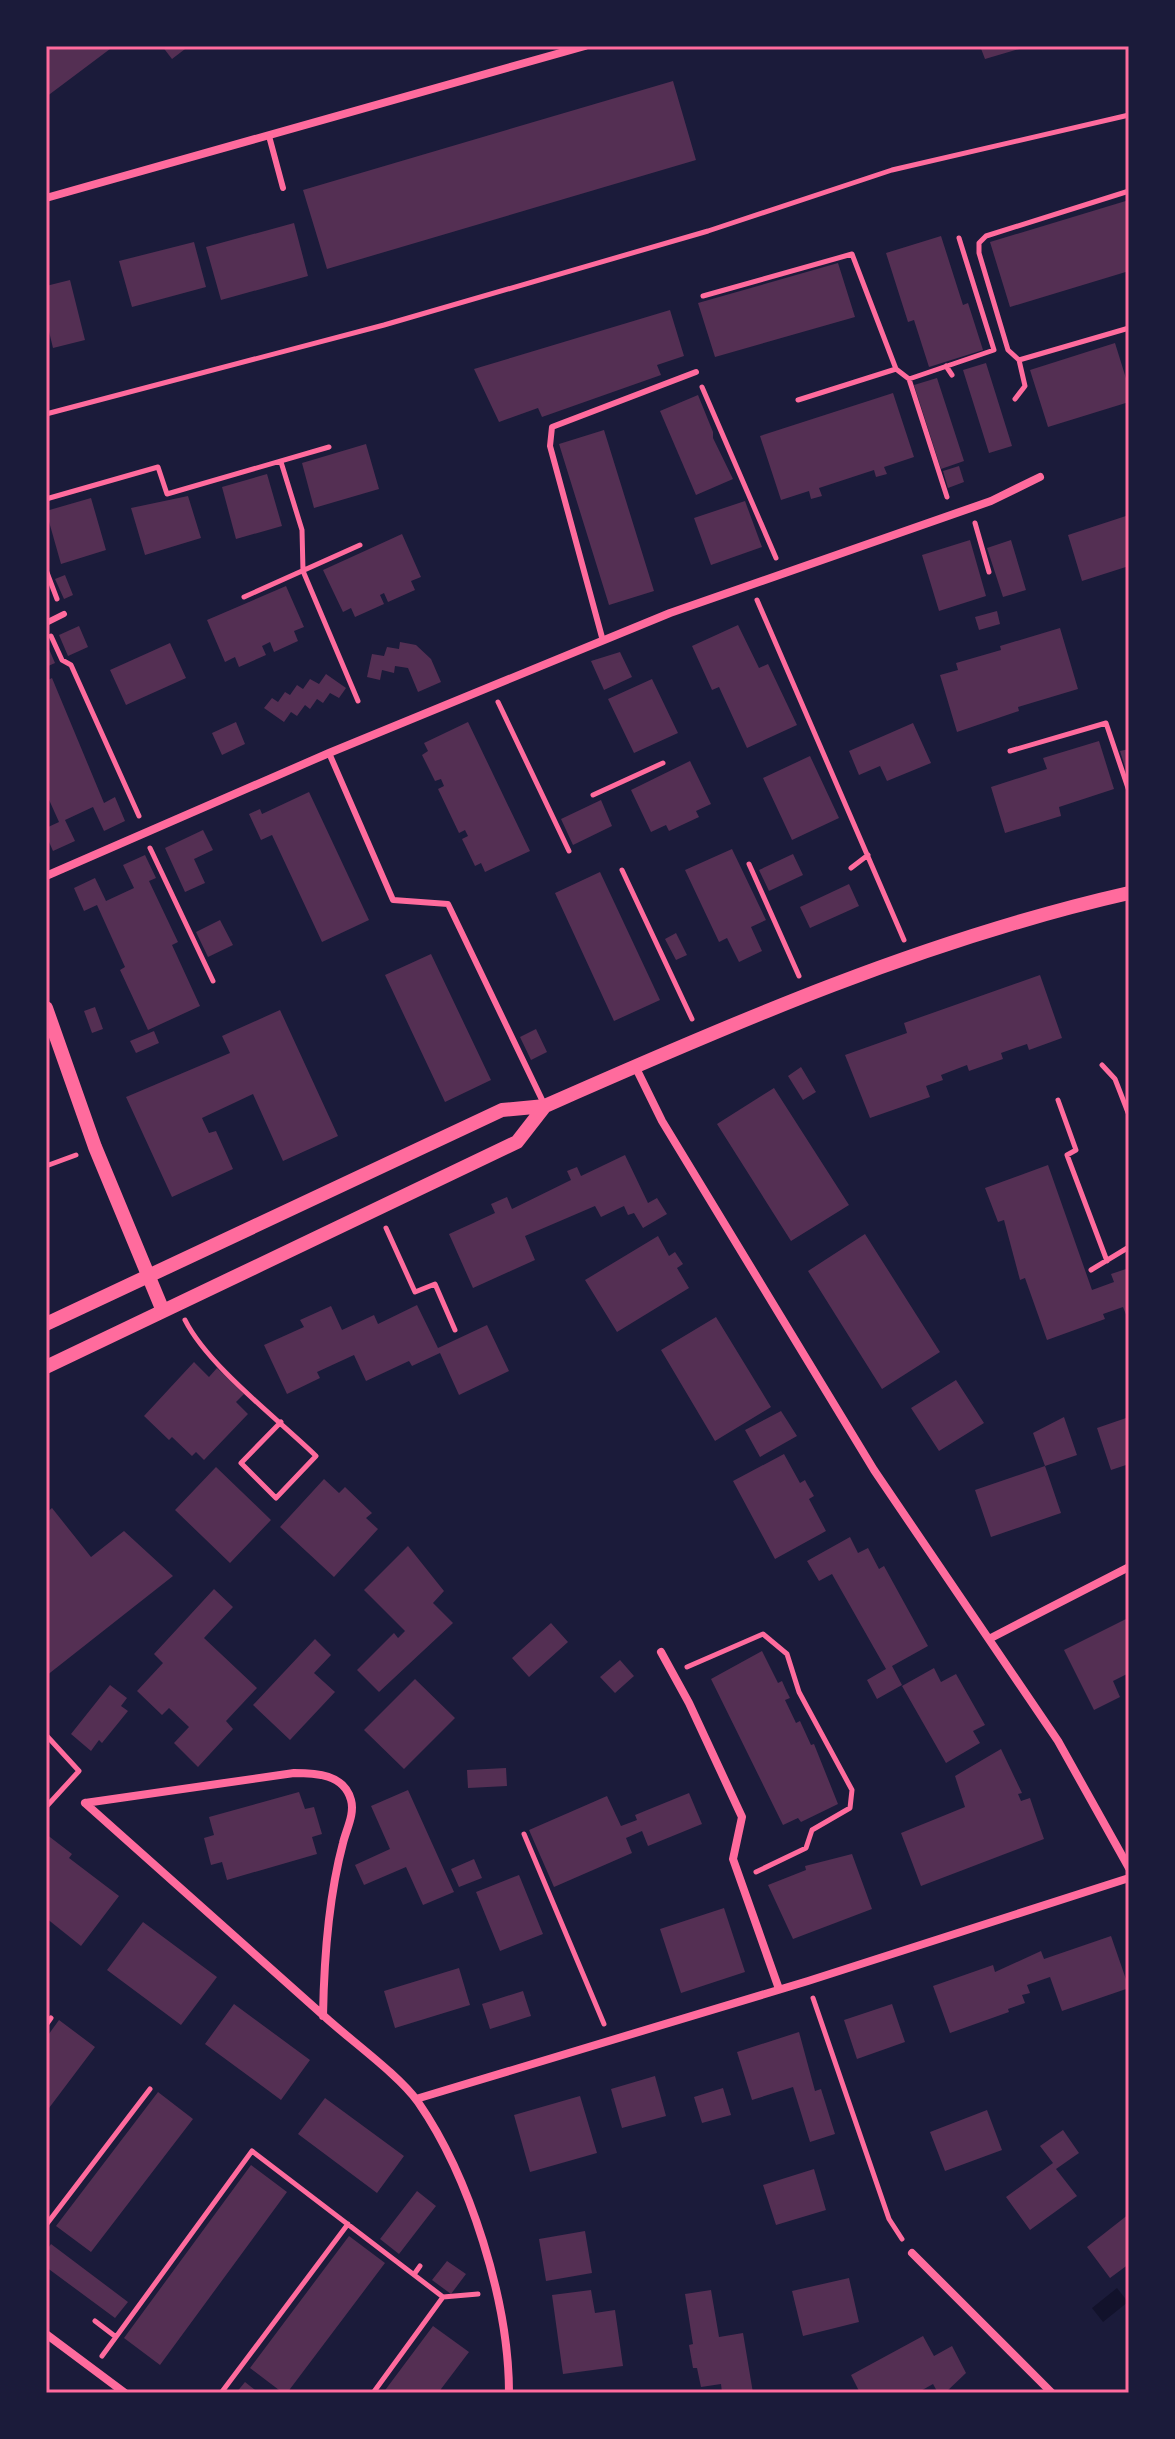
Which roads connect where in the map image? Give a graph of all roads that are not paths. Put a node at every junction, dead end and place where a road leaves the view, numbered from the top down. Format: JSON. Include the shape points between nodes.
{"nodes":[{"id":1,"x":580,"y":47,"type":"edge"},
{"id":2,"x":269,"y":136,"type":"junction"},
{"id":3,"x":283,"y":188,"type":"dead end"},
{"id":4,"x":46,"y":198,"type":"edge"},
{"id":5,"x":696,"y":372,"type":"road end"},
{"id":6,"x":1040,"y":477,"type":"dead end"},
{"id":7,"x":64,"y":614,"type":"road end"},
{"id":8,"x":46,"y":624,"type":"edge"},
{"id":9,"x":603,"y":641,"type":"junction"},
{"id":10,"x":329,"y":753,"type":"junction"},
{"id":11,"x":46,"y":876,"type":"edge"},
{"id":12,"x":1129,"y":893,"type":"edge"},
{"id":13,"x":46,"y":1008,"type":"edge"},
{"id":14,"x":635,"y":1066,"type":"junction"},
{"id":15,"x":545,"y":1106,"type":"junction"},
{"id":16,"x":147,"y":1277,"type":"junction"},
{"id":17,"x":170,"y":1308,"type":"junction"},
{"id":18,"x":46,"y":1324,"type":"edge"},
{"id":19,"x":46,"y":1367,"type":"edge"},
{"id":20,"x":1129,"y":1567,"type":"edge"},
{"id":21,"x":989,"y":1639,"type":"junction"},
{"id":22,"x":661,"y":1652,"type":"dead end"},
{"id":23,"x":1129,"y":1868,"type":"edge"},
{"id":24,"x":1129,"y":1878,"type":"edge"},
{"id":25,"x":779,"y":1989,"type":"junction"},
{"id":26,"x":323,"y":2016,"type":"junction"},
{"id":27,"x":416,"y":2099,"type":"junction"},
{"id":28,"x":912,"y":2253,"type":"road end"},
{"id":29,"x":46,"y":2334,"type":"edge"},
{"id":30,"x":125,"y":2393,"type":"edge"},
{"id":31,"x":509,"y":2393,"type":"edge"},
{"id":32,"x":1052,"y":2393,"type":"edge"}],
"edges":[{"from":1,"to":2,"type":"street"},
{"from":2,"to":3,"type":"lane"},
{"from":2,"to":4,"type":"street"},
{"from":5,"to":9,"type":"lane","via":[[552,427],[550,446]]},
{"from":6,"to":9,"type":"street","via":[[991,501]]},
{"from":7,"to":8,"type":"lane"},
{"from":9,"to":10,"type":"street"},
{"from":10,"to":11,"type":"street"},
{"from":10,"to":15,"type":"lane","via":[[393,900],[448,904]]},
{"from":12,"to":14,"type":"street","via":[[985,932],[807,993]]},
{"from":13,"to":16,"type":"street"},
{"from":14,"to":15,"type":"street"},
{"from":14,"to":21,"type":"street","via":[[662,1121],[874,1470]]},
{"from":15,"to":16,"type":"street","via":[[502,1110]]},
{"from":15,"to":17,"type":"street","via":[[517,1142]]},
{"from":16,"to":17,"type":"street"},
{"from":16,"to":18,"type":"street"},
{"from":17,"to":19,"type":"street"},
{"from":20,"to":21,"type":"street"},
{"from":21,"to":23,"type":"street","via":[[1058,1741]]},
{"from":22,"to":25,"type":"street","via":[[742,1817],[733,1859]]},
{"from":24,"to":25,"type":"street"},
{"from":25,"to":27,"type":"street"},
{"from":26,"to":26,"type":"street","via":[[85,1803],[294,1773],[319,1773],[343,1786],[352,1815],[334,1886]]},
{"from":26,"to":27,"type":"street"},
{"from":27,"to":31,"type":"street","via":[[454,2169],[499,2298],[509,2353]]},
{"from":28,"to":32,"type":"street"},
{"from":29,"to":30,"type":"street"}]}
